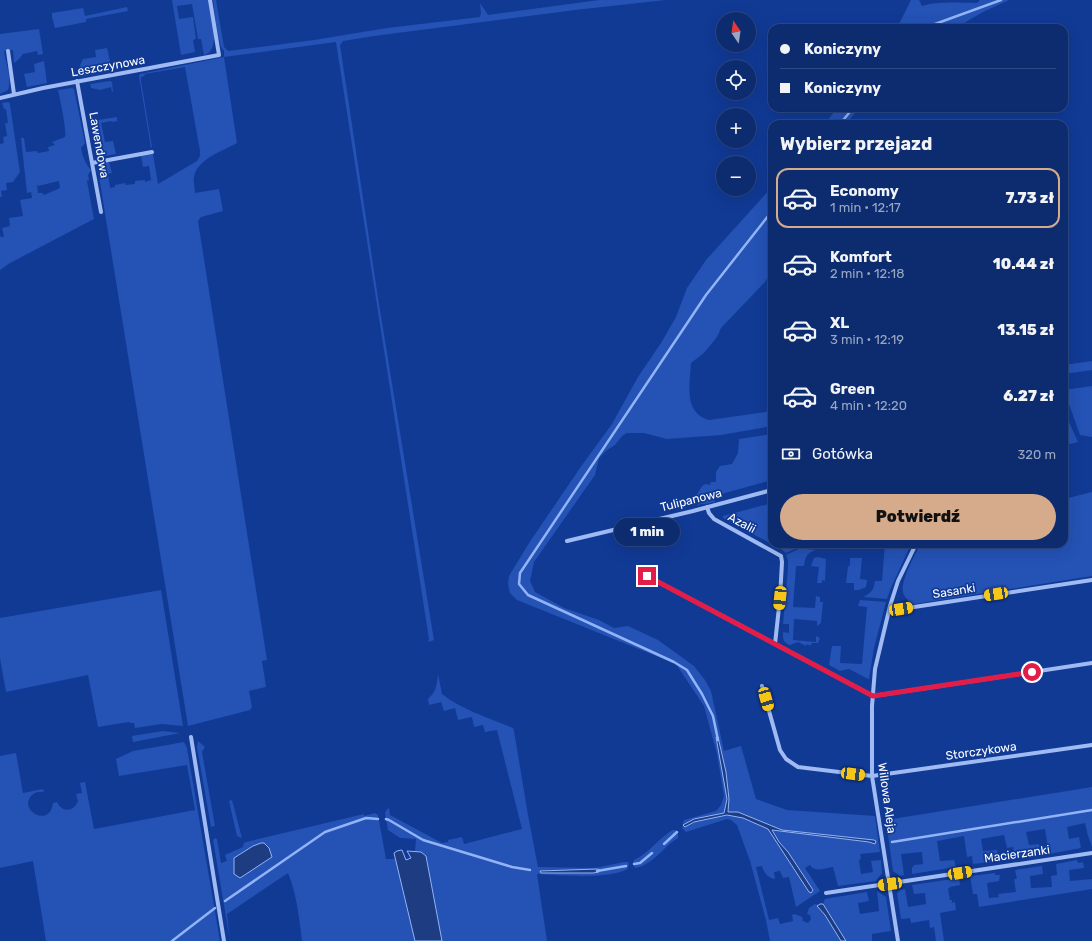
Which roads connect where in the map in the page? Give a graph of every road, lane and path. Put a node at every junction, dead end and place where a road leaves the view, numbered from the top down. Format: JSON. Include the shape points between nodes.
{"nodes":[{"id":1,"x":210,"y":0,"type":"edge"},
{"id":2,"x":8,"y":51,"type":"dead end"},
{"id":3,"x":77,"y":81,"type":"junction"},
{"id":4,"x":14,"y":94,"type":"junction"},
{"id":5,"x":0,"y":98,"type":"edge"},
{"id":6,"x":152,"y":152,"type":"dead end"},
{"id":7,"x":92,"y":163,"type":"junction"},
{"id":8,"x":101,"y":212,"type":"dead end"},
{"id":9,"x":768,"y":491,"type":"edge"},
{"id":10,"x":707,"y":507,"type":"junction"},
{"id":11,"x":568,"y":540,"type":"dead end"},
{"id":12,"x":914,"y":548,"type":"edge"},
{"id":13,"x":647,"y":576,"type":"dead end"},
{"id":14,"x":1092,"y":580,"type":"edge"},
{"id":15,"x":890,"y":606,"type":"junction"},
{"id":16,"x":775,"y":644,"type":"junction"},
{"id":17,"x":1092,"y":663,"type":"edge"},
{"id":18,"x":762,"y":686,"type":"dead end"},
{"id":19,"x":873,"y":696,"type":"junction"},
{"id":20,"x":191,"y":737,"type":"dead end"},
{"id":21,"x":1092,"y":745,"type":"edge"},
{"id":22,"x":872,"y":776,"type":"junction"},
{"id":23,"x":1092,"y":853,"type":"edge"},
{"id":24,"x":890,"y":884,"type":"junction"},
{"id":25,"x":826,"y":893,"type":"dead end"},
{"id":26,"x":224,"y":941,"type":"edge"},
{"id":27,"x":898,"y":941,"type":"edge"}],
"edges":[{"from":1,"to":3,"type":"street","name":"Leszczynowa","via":[[219,55]]},
{"from":2,"to":4,"type":"street"},
{"from":3,"to":4,"type":"street","name":"Leszczynowa"},
{"from":3,"to":7,"type":"street","name":"Lawendowa"},
{"from":4,"to":5,"type":"street","name":"Leszczynowa"},
{"from":6,"to":7,"type":"street"},
{"from":7,"to":8,"type":"street","name":"Lawendowa"},
{"from":9,"to":10,"type":"street","name":"Tulipanowa"},
{"from":10,"to":11,"type":"street","name":"Tulipanowa"},
{"from":10,"to":16,"type":"street","name":"Azalii","via":[[714,519],[780,556],[780,598]]},
{"from":12,"to":15,"type":"street","name":"Willowa Aleja","via":[[898,581]]},
{"from":13,"to":16,"type":"street"},
{"from":14,"to":15,"type":"street","name":"Sasanki","via":[[901,609]]},
{"from":15,"to":19,"type":"street","name":"Willowa Aleja","via":[[875,669]]},
{"from":16,"to":19,"type":"street"},
{"from":17,"to":19,"type":"street"},
{"from":18,"to":22,"type":"street","name":"Storczykowa","via":[[780,750],[786,759],[798,767]]},
{"from":19,"to":22,"type":"street","name":"Willowa Aleja"},
{"from":20,"to":26,"type":"street"},
{"from":21,"to":22,"type":"street","name":"Storczykowa"},
{"from":22,"to":24,"type":"street","name":"Willowa Aleja"},
{"from":23,"to":24,"type":"street","name":"Macierzanki"},
{"from":24,"to":25,"type":"street","name":"Macierzanki"},
{"from":24,"to":27,"type":"street","name":"Willowa Aleja"}]}
